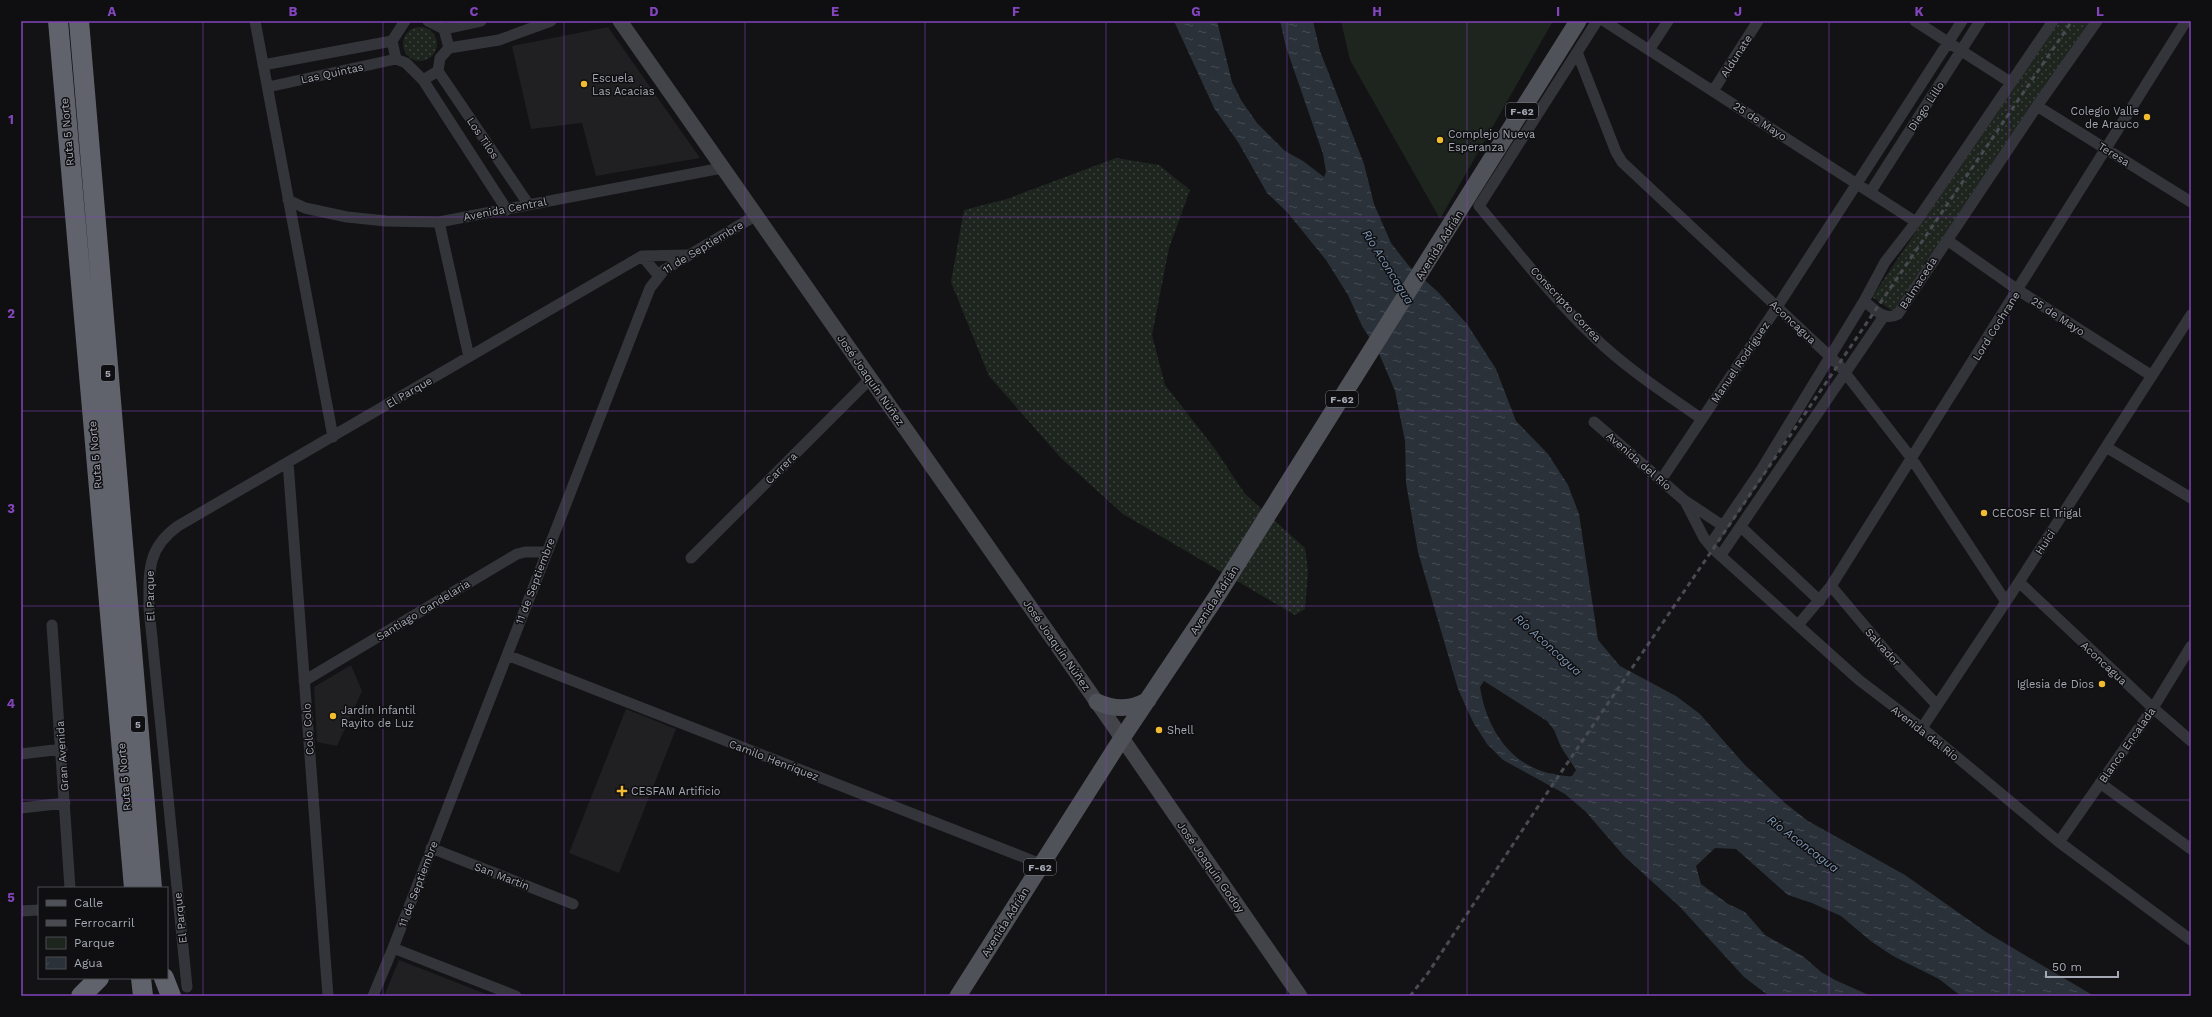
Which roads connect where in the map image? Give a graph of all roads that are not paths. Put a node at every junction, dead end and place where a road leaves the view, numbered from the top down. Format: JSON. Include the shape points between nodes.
{"nodes":[{"id":1,"x":58,"y":21,"type":"edge"},
{"id":2,"x":79,"y":21,"type":"edge"},
{"id":3,"x":255,"y":21,"type":"edge"},
{"id":4,"x":405,"y":21,"type":"edge"},
{"id":5,"x":428,"y":21,"type":"edge"},
{"id":6,"x":481,"y":21,"type":"edge"},
{"id":7,"x":551,"y":21,"type":"edge"},
{"id":8,"x":620,"y":21,"type":"edge"},
{"id":9,"x":1578,"y":21,"type":"edge"},
{"id":10,"x":1596,"y":21,"type":"edge"},
{"id":11,"x":1604,"y":21,"type":"edge"},
{"id":12,"x":1668,"y":21,"type":"edge"},
{"id":13,"x":1758,"y":21,"type":"edge"},
{"id":14,"x":1915,"y":21,"type":"edge"},
{"id":15,"x":1962,"y":21,"type":"edge"},
{"id":16,"x":1980,"y":21,"type":"edge"},
{"id":17,"x":2052,"y":21,"type":"edge"},
{"id":18,"x":2097,"y":21,"type":"edge"},
{"id":19,"x":2186,"y":21,"type":"edge"},
{"id":20,"x":444,"y":29,"type":"junction"},
{"id":21,"x":392,"y":41,"type":"junction"},
{"id":22,"x":1949,"y":42,"type":"junction"},
{"id":23,"x":449,"y":48,"type":"junction"},
{"id":24,"x":1649,"y":50,"type":"junction"},
{"id":25,"x":1961,"y":50,"type":"junction"},
{"id":26,"x":1577,"y":52,"type":"junction"},
{"id":27,"x":396,"y":59,"type":"junction"},
{"id":28,"x":263,"y":65,"type":"junction"},
{"id":29,"x":438,"y":71,"type":"junction"},
{"id":30,"x":423,"y":80,"type":"junction"},
{"id":31,"x":2010,"y":82,"type":"junction"},
{"id":32,"x":268,"y":87,"type":"junction"},
{"id":33,"x":1713,"y":91,"type":"junction"},
{"id":34,"x":2037,"y":106,"type":"junction"},
{"id":35,"x":2107,"y":150,"type":"junction"},
{"id":36,"x":722,"y":168,"type":"junction"},
{"id":37,"x":1857,"y":184,"type":"junction"},
{"id":38,"x":1871,"y":192,"type":"junction"},
{"id":39,"x":288,"y":200,"type":"junction"},
{"id":40,"x":2191,"y":202,"type":"edge"},
{"id":41,"x":1473,"y":204,"type":"junction"},
{"id":42,"x":529,"y":205,"type":"junction"},
{"id":43,"x":507,"y":210,"type":"junction"},
{"id":44,"x":755,"y":216,"type":"junction"},
{"id":45,"x":440,"y":222,"type":"junction"},
{"id":46,"x":1916,"y":222,"type":"junction"},
{"id":47,"x":1947,"y":240,"type":"junction"},
{"id":48,"x":686,"y":255,"type":"junction"},
{"id":49,"x":642,"y":256,"type":"junction"},
{"id":50,"x":658,"y":275,"type":"junction"},
{"id":51,"x":2018,"y":290,"type":"junction"},
{"id":52,"x":1864,"y":301,"type":"junction"},
{"id":53,"x":1777,"y":307,"type":"junction"},
{"id":54,"x":2191,"y":315,"type":"edge"},
{"id":55,"x":1884,"y":316,"type":"junction"},
{"id":56,"x":469,"y":357,"type":"junction"},
{"id":57,"x":1830,"y":357,"type":"junction"},
{"id":58,"x":1845,"y":372,"type":"junction"},
{"id":59,"x":2152,"y":376,"type":"junction"},
{"id":60,"x":870,"y":379,"type":"junction"},
{"id":61,"x":1702,"y":419,"type":"junction"},
{"id":62,"x":1594,"y":422,"type":"dead end"},
{"id":63,"x":333,"y":437,"type":"junction"},
{"id":64,"x":2106,"y":447,"type":"junction"},
{"id":65,"x":1912,"y":459,"type":"junction"},
{"id":66,"x":288,"y":462,"type":"junction"},
{"id":67,"x":1661,"y":480,"type":"junction"},
{"id":68,"x":2191,"y":498,"type":"edge"},
{"id":69,"x":1685,"y":500,"type":"junction"},
{"id":70,"x":1723,"y":526,"type":"junction"},
{"id":71,"x":1741,"y":527,"type":"junction"},
{"id":72,"x":1710,"y":545,"type":"junction"},
{"id":73,"x":546,"y":552,"type":"junction"},
{"id":74,"x":1721,"y":555,"type":"junction"},
{"id":75,"x":691,"y":558,"type":"dead end"},
{"id":76,"x":2019,"y":582,"type":"junction"},
{"id":77,"x":1831,"y":586,"type":"junction"},
{"id":78,"x":1820,"y":601,"type":"junction"},
{"id":79,"x":2006,"y":602,"type":"junction"},
{"id":80,"x":52,"y":625,"type":"dead end"},
{"id":81,"x":1798,"y":625,"type":"junction"},
{"id":82,"x":2191,"y":646,"type":"edge"},
{"id":83,"x":507,"y":655,"type":"junction"},
{"id":84,"x":304,"y":681,"type":"junction"},
{"id":85,"x":1148,"y":700,"type":"junction"},
{"id":86,"x":1097,"y":702,"type":"junction"},
{"id":87,"x":1937,"y":705,"type":"junction"},
{"id":88,"x":2152,"y":708,"type":"junction"},
{"id":89,"x":1922,"y":728,"type":"junction"},
{"id":90,"x":1122,"y":738,"type":"junction"},
{"id":91,"x":2191,"y":741,"type":"edge"},
{"id":92,"x":62,"y":750,"type":"junction"},
{"id":93,"x":21,"y":754,"type":"edge"},
{"id":94,"x":2100,"y":783,"type":"junction"},
{"id":95,"x":65,"y":803,"type":"junction"},
{"id":96,"x":21,"y":808,"type":"edge"},
{"id":97,"x":2059,"y":842,"type":"junction"},
{"id":98,"x":431,"y":848,"type":"junction"},
{"id":99,"x":2191,"y":849,"type":"edge"},
{"id":100,"x":1042,"y":864,"type":"junction"},
{"id":101,"x":133,"y":885,"type":"edge"},
{"id":102,"x":70,"y":887,"type":"edge"},
{"id":103,"x":152,"y":887,"type":"edge"},
{"id":104,"x":574,"y":904,"type":"dead end"},
{"id":105,"x":38,"y":910,"type":"edge"},
{"id":106,"x":21,"y":912,"type":"edge"},
{"id":107,"x":2191,"y":940,"type":"edge"},
{"id":108,"x":393,"y":948,"type":"junction"},
{"id":109,"x":98,"y":979,"type":"edge"},
{"id":110,"x":141,"y":979,"type":"edge"},
{"id":111,"x":160,"y":979,"type":"edge"},
{"id":112,"x":165,"y":979,"type":"edge"},
{"id":113,"x":179,"y":992,"type":"edge"},
{"id":114,"x":81,"y":996,"type":"edge"},
{"id":115,"x":143,"y":996,"type":"edge"},
{"id":116,"x":162,"y":996,"type":"edge"},
{"id":117,"x":328,"y":996,"type":"edge"},
{"id":118,"x":373,"y":996,"type":"edge"},
{"id":119,"x":516,"y":996,"type":"edge"},
{"id":120,"x":958,"y":996,"type":"edge"},
{"id":121,"x":1300,"y":996,"type":"edge"}],
"edges":[{"from":1,"to":101,"type":"highway","name":"Ruta 5 Norte","number":"5"},
{"from":2,"to":103,"type":"highway","name":"Ruta 5 Norte","number":"5"},
{"from":3,"to":28,"type":"street"},
{"from":4,"to":21,"type":"street"},
{"from":5,"to":20,"type":"street"},
{"from":6,"to":20,"type":"street"},
{"from":7,"to":23,"type":"street","via":[[498,40]]},
{"from":8,"to":36,"type":"street","name":"José Joaquín Núñez"},
{"from":9,"to":41,"type":"main road","number":"F-62"},
{"from":10,"to":26,"type":"street"},
{"from":11,"to":24,"type":"street","name":"25 de Mayo"},
{"from":12,"to":24,"type":"street"},
{"from":13,"to":33,"type":"street","name":"Aldunate"},
{"from":14,"to":22,"type":"street"},
{"from":15,"to":22,"type":"street","name":"Diego Lillo"},
{"from":16,"to":25,"type":"street","name":"Diego Lillo"},
{"from":17,"to":31,"type":"street"},
{"from":18,"to":34,"type":"street","name":"Balmaceda"},
{"from":19,"to":35,"type":"street","name":"Lord Cochrane"},
{"from":20,"to":23,"type":"street"},
{"from":21,"to":27,"type":"street"},
{"from":21,"to":28,"type":"street","name":"Las Quintas"},
{"from":22,"to":25,"type":"street"},
{"from":22,"to":37,"type":"street","name":"Diego Lillo"},
{"from":23,"to":29,"type":"street","via":[[440,58]]},
{"from":24,"to":33,"type":"street","name":"25 de Mayo"},
{"from":25,"to":31,"type":"street"},
{"from":25,"to":38,"type":"street","name":"Diego Lillo"},
{"from":26,"to":41,"type":"street"},
{"from":26,"to":53,"type":"street","name":"Aconcagua","via":[[1622,162]]},
{"from":27,"to":30,"type":"street","name":"Los Tilos","via":[[406,63]]},
{"from":27,"to":32,"type":"street","name":"Las Quintas"},
{"from":28,"to":32,"type":"street"},
{"from":29,"to":30,"type":"street"},
{"from":29,"to":42,"type":"street","name":"Los Tilos"},
{"from":30,"to":43,"type":"street","name":"Los Tilos"},
{"from":31,"to":46,"type":"street"},
{"from":32,"to":39,"type":"street"},
{"from":33,"to":37,"type":"street","name":"25 de Mayo"},
{"from":34,"to":35,"type":"street","name":"Teresa"},
{"from":34,"to":47,"type":"street","name":"Balmaceda"},
{"from":35,"to":40,"type":"street","name":"Teresa"},
{"from":35,"to":51,"type":"street","name":"Lord Cochrane"},
{"from":36,"to":42,"type":"street","name":"Avenida Central"},
{"from":36,"to":44,"type":"street","name":"José Joaquín Núñez"},
{"from":37,"to":38,"type":"street","name":"25 de Mayo"},
{"from":37,"to":53,"type":"street","name":"Manuel Rodríguez"},
{"from":38,"to":46,"type":"street","name":"25 de Mayo"},
{"from":39,"to":45,"type":"street","name":"Avenida Central","via":[[305,208],[347,217]]},
{"from":39,"to":63,"type":"street"},
{"from":41,"to":61,"type":"street","name":"Conscripto Correa","via":[[1593,336],[1650,383]]},
{"from":41,"to":85,"type":"main road","name":"Avenida Adrián","number":"F-62"},
{"from":42,"to":43,"type":"street","name":"Avenida Central"},
{"from":43,"to":45,"type":"street","name":"Avenida Central"},
{"from":44,"to":48,"type":"street","name":"11 de Septiembre"},
{"from":44,"to":60,"type":"street","name":"José Joaquín Núñez"},
{"from":45,"to":56,"type":"street"},
{"from":46,"to":52,"type":"street","via":[[1886,262]]},
{"from":47,"to":51,"type":"street","name":"25 de Mayo"},
{"from":47,"to":55,"type":"street","name":"Balmaceda","via":[[1898,314],[1894,317]]},
{"from":48,"to":49,"type":"street","name":"El Parque"},
{"from":48,"to":50,"type":"street","name":"11 de Septiembre"},
{"from":49,"to":50,"type":"street"},
{"from":49,"to":56,"type":"street","name":"El Parque"},
{"from":50,"to":73,"type":"street","name":"11 de Septiembre","via":[[650,288]]},
{"from":51,"to":59,"type":"street","name":"25 de Mayo"},
{"from":51,"to":65,"type":"street","name":"Lord Cochrane"},
{"from":52,"to":55,"type":"street"},
{"from":52,"to":57,"type":"street"},
{"from":53,"to":57,"type":"street","name":"Aconcagua"},
{"from":53,"to":61,"type":"street","name":"Manuel Rodríguez"},
{"from":54,"to":59,"type":"street","name":"Huici"},
{"from":55,"to":58,"type":"street"},
{"from":56,"to":63,"type":"street","name":"El Parque"},
{"from":57,"to":58,"type":"street","name":"Aconcagua"},
{"from":57,"to":70,"type":"street","via":[[1761,470]]},
{"from":58,"to":65,"type":"street","name":"Aconcagua"},
{"from":58,"to":71,"type":"street"},
{"from":59,"to":64,"type":"street","name":"Huici"},
{"from":60,"to":75,"type":"street","name":"Carrera"},
{"from":60,"to":86,"type":"street","name":"José Joaquín Núñez"},
{"from":61,"to":67,"type":"street","name":"Manuel Rodríguez"},
{"from":62,"to":67,"type":"street","name":"Avenida del Río"},
{"from":63,"to":66,"type":"street","name":"El Parque"},
{"from":64,"to":68,"type":"street"},
{"from":64,"to":76,"type":"street","name":"Huici"},
{"from":65,"to":77,"type":"street","name":"Lord Cochrane"},
{"from":65,"to":79,"type":"street","name":"Aconcagua"},
{"from":66,"to":84,"type":"street","name":"Colo Colo"},
{"from":66,"to":113,"type":"street","name":"El Parque","via":[[170,531],[159,544],[149,566],[149,608]]},
{"from":67,"to":69,"type":"street","name":"Avenida del Río"},
{"from":69,"to":70,"type":"street","name":"Avenida del Río"},
{"from":69,"to":72,"type":"street","name":"Avenida del Río"},
{"from":70,"to":72,"type":"street"},
{"from":71,"to":74,"type":"street"},
{"from":71,"to":78,"type":"street"},
{"from":72,"to":74,"type":"street","name":"Avenida del Río"},
{"from":73,"to":83,"type":"street","name":"11 de Septiembre"},
{"from":73,"to":84,"type":"street","name":"Santiago Candelaria","via":[[517,554]]},
{"from":74,"to":81,"type":"street","name":"Avenida del Río"},
{"from":76,"to":79,"type":"street","name":"Huici"},
{"from":76,"to":88,"type":"street","name":"Aconcagua"},
{"from":77,"to":78,"type":"street","name":"Lord Cochrane"},
{"from":77,"to":87,"type":"street","name":"Salvador","via":[[1885,650]]},
{"from":78,"to":81,"type":"street","name":"Lord Cochrane"},
{"from":79,"to":87,"type":"street","name":"Huici"},
{"from":80,"to":92,"type":"street","name":"Gran Avenida"},
{"from":81,"to":89,"type":"street","name":"Avenida del Río","via":[[1859,680]]},
{"from":82,"to":88,"type":"street","name":"Blanco Encalada"},
{"from":83,"to":98,"type":"street","name":"11 de Septiembre"},
{"from":83,"to":100,"type":"street","name":"Camilo Henríquez"},
{"from":84,"to":117,"type":"street","name":"Colo Colo"},
{"from":85,"to":86,"type":"main road","via":[[1135,706],[1120,708]]},
{"from":85,"to":90,"type":"main road","name":"Avenida Adrián","number":"F-62"},
{"from":86,"to":90,"type":"street","name":"José Joaquín Núñez"},
{"from":87,"to":89,"type":"street","name":"Huici"},
{"from":88,"to":91,"type":"street","name":"Aconcagua"},
{"from":88,"to":94,"type":"street","name":"Blanco Encalada"},
{"from":89,"to":97,"type":"street","name":"Avenida del Río"},
{"from":90,"to":100,"type":"main road","name":"Avenida Adrián","number":"F-62"},
{"from":90,"to":121,"type":"street","name":"José Joaquín Godoy"},
{"from":92,"to":93,"type":"street"},
{"from":92,"to":95,"type":"street","name":"Gran Avenida"},
{"from":94,"to":97,"type":"street","name":"Blanco Encalada"},
{"from":94,"to":99,"type":"street"},
{"from":95,"to":96,"type":"street"},
{"from":95,"to":102,"type":"street","name":"Gran Avenida"},
{"from":97,"to":107,"type":"street","name":"Avenida del Río"},
{"from":98,"to":104,"type":"street","name":"San Martín"},
{"from":98,"to":108,"type":"street","name":"11 de Septiembre"},
{"from":100,"to":120,"type":"main road","name":"Avenida Adrián","number":"F-62"},
{"from":105,"to":106,"type":"street"},
{"from":108,"to":118,"type":"street","name":"11 de Septiembre"},
{"from":108,"to":119,"type":"street"},
{"from":109,"to":114,"type":"highway"},
{"from":110,"to":115,"type":"highway"},
{"from":111,"to":116,"type":"highway"},
{"from":112,"to":113,"type":"highway"}]}
